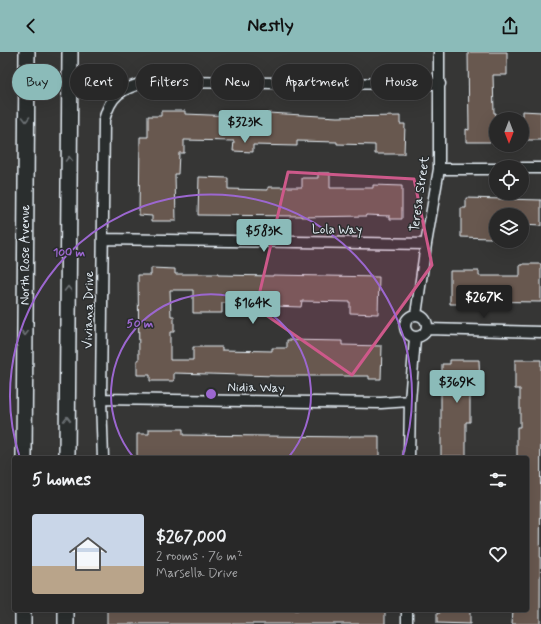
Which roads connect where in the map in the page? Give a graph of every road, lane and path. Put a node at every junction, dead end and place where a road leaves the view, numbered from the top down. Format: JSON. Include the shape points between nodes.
{"nodes":[{"id":1,"x":27,"y":52,"type":"edge"},
{"id":2,"x":70,"y":52,"type":"edge"},
{"id":3,"x":439,"y":52,"type":"edge"},
{"id":4,"x":440,"y":84,"type":"junction"},
{"id":5,"x":529,"y":168,"type":"edge"},
{"id":6,"x":541,"y":168,"type":"edge"},
{"id":7,"x":439,"y":169,"type":"junction"},
{"id":8,"x":489,"y":169,"type":"edge"},
{"id":9,"x":103,"y":239,"type":"junction"},
{"id":10,"x":426,"y":244,"type":"junction"},
{"id":11,"x":416,"y":315,"type":"junction"},
{"id":12,"x":427,"y":329,"type":"junction"},
{"id":13,"x":541,"y":332,"type":"edge"},
{"id":14,"x":415,"y":338,"type":"junction"},
{"id":15,"x":101,"y":400,"type":"junction"},
{"id":16,"x":410,"y":402,"type":"junction"},
{"id":17,"x":24,"y":456,"type":"edge"},
{"id":18,"x":67,"y":456,"type":"edge"},
{"id":19,"x":103,"y":456,"type":"edge"},
{"id":20,"x":409,"y":456,"type":"edge"},
{"id":21,"x":23,"y":612,"type":"edge"},
{"id":22,"x":66,"y":612,"type":"edge"},
{"id":23,"x":407,"y":612,"type":"edge"},
{"id":24,"x":22,"y":624,"type":"edge"},
{"id":25,"x":66,"y":624,"type":"edge"},
{"id":26,"x":407,"y":624,"type":"edge"}],
"edges":[{"from":1,"to":17,"type":"main road","name":"North Rose Avenue","one_way":true},
{"from":18,"to":2,"type":"main road","one_way":true},
{"from":3,"to":4,"type":"street","name":"Teresa Street"},
{"from":4,"to":7,"type":"street","name":"Teresa Street"},
{"from":4,"to":9,"type":"street","name":"Viviana Drive","via":[[146,82],[128,87],[117,93],[107,108],[104,120]]},
{"from":5,"to":6,"type":"street"},
{"from":7,"to":8,"type":"street"},
{"from":7,"to":10,"type":"street","name":"Teresa Street"},
{"from":9,"to":10,"type":"street","name":"Lola Way"},
{"from":9,"to":15,"type":"street","name":"Viviana Drive"},
{"from":10,"to":11,"type":"street","name":"Teresa Street"},
{"from":11,"to":12,"type":"street","via":[[422,316],[426,321]]},
{"from":11,"to":14,"type":"street","via":[[408,318],[404,326],[408,335]]},
{"from":12,"to":13,"type":"street"},
{"from":12,"to":14,"type":"street","via":[[422,336]]},
{"from":14,"to":16,"type":"street"},
{"from":15,"to":16,"type":"street","name":"Nidia Way"},
{"from":15,"to":19,"type":"street","name":"Viviana Drive"},
{"from":16,"to":20,"type":"street"},
{"from":21,"to":24,"type":"main road"},
{"from":22,"to":25,"type":"main road"},
{"from":23,"to":26,"type":"street"}]}
